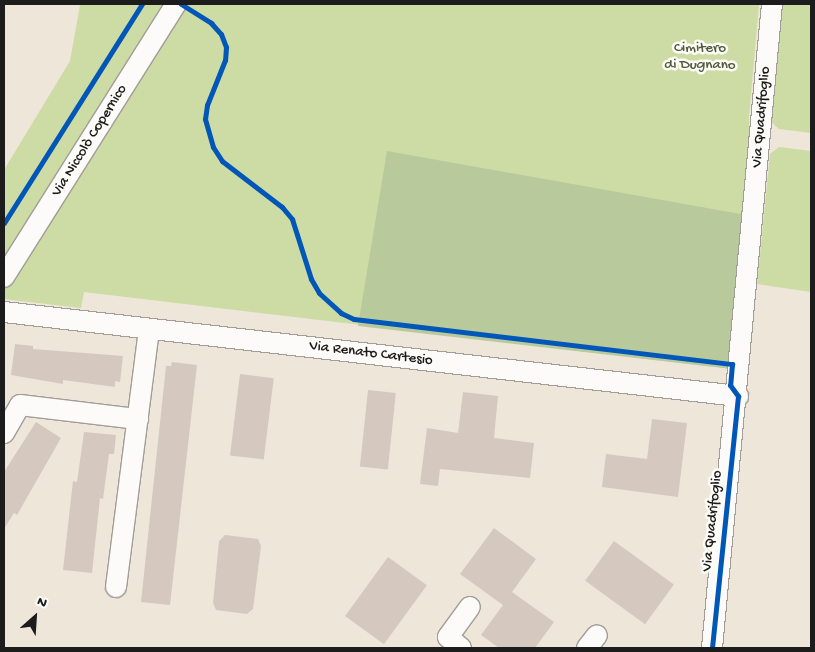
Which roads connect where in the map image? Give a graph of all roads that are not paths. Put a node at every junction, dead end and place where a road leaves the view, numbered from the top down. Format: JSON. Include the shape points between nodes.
{"nodes":[{"id":1,"x":160,"y":4,"type":"edge"},
{"id":2,"x":176,"y":4,"type":"edge"},
{"id":3,"x":772,"y":4,"type":"edge"},
{"id":4,"x":4,"y":254,"type":"edge"},
{"id":5,"x":4,"y":277,"type":"edge"},
{"id":6,"x":4,"y":312,"type":"edge"},
{"id":7,"x":150,"y":329,"type":"junction"},
{"id":8,"x":738,"y":396,"type":"junction"},
{"id":9,"x":138,"y":419,"type":"junction"},
{"id":10,"x":4,"y":433,"type":"edge"},
{"id":11,"x":116,"y":588,"type":"dead end"},
{"id":12,"x":470,"y":607,"type":"dead end"},
{"id":13,"x":461,"y":648,"type":"edge"},
{"id":14,"x":712,"y":648,"type":"edge"}],
"edges":[{"from":1,"to":4,"type":"street","name":"Via Niccolò Copernico"},
{"from":2,"to":5,"type":"street","name":"Via Niccolò Copernico"},
{"from":3,"to":8,"type":"street","name":"Via Quadrifoglio"},
{"from":6,"to":7,"type":"street","name":"Via Renato Cartesio"},
{"from":7,"to":8,"type":"street","name":"Via Renato Cartesio"},
{"from":7,"to":9,"type":"street"},
{"from":8,"to":14,"type":"street","name":"Via Quadrifoglio"},
{"from":9,"to":10,"type":"street","via":[[20,406]]},
{"from":9,"to":11,"type":"street"},
{"from":12,"to":13,"type":"street","via":[[448,637]]}]}
